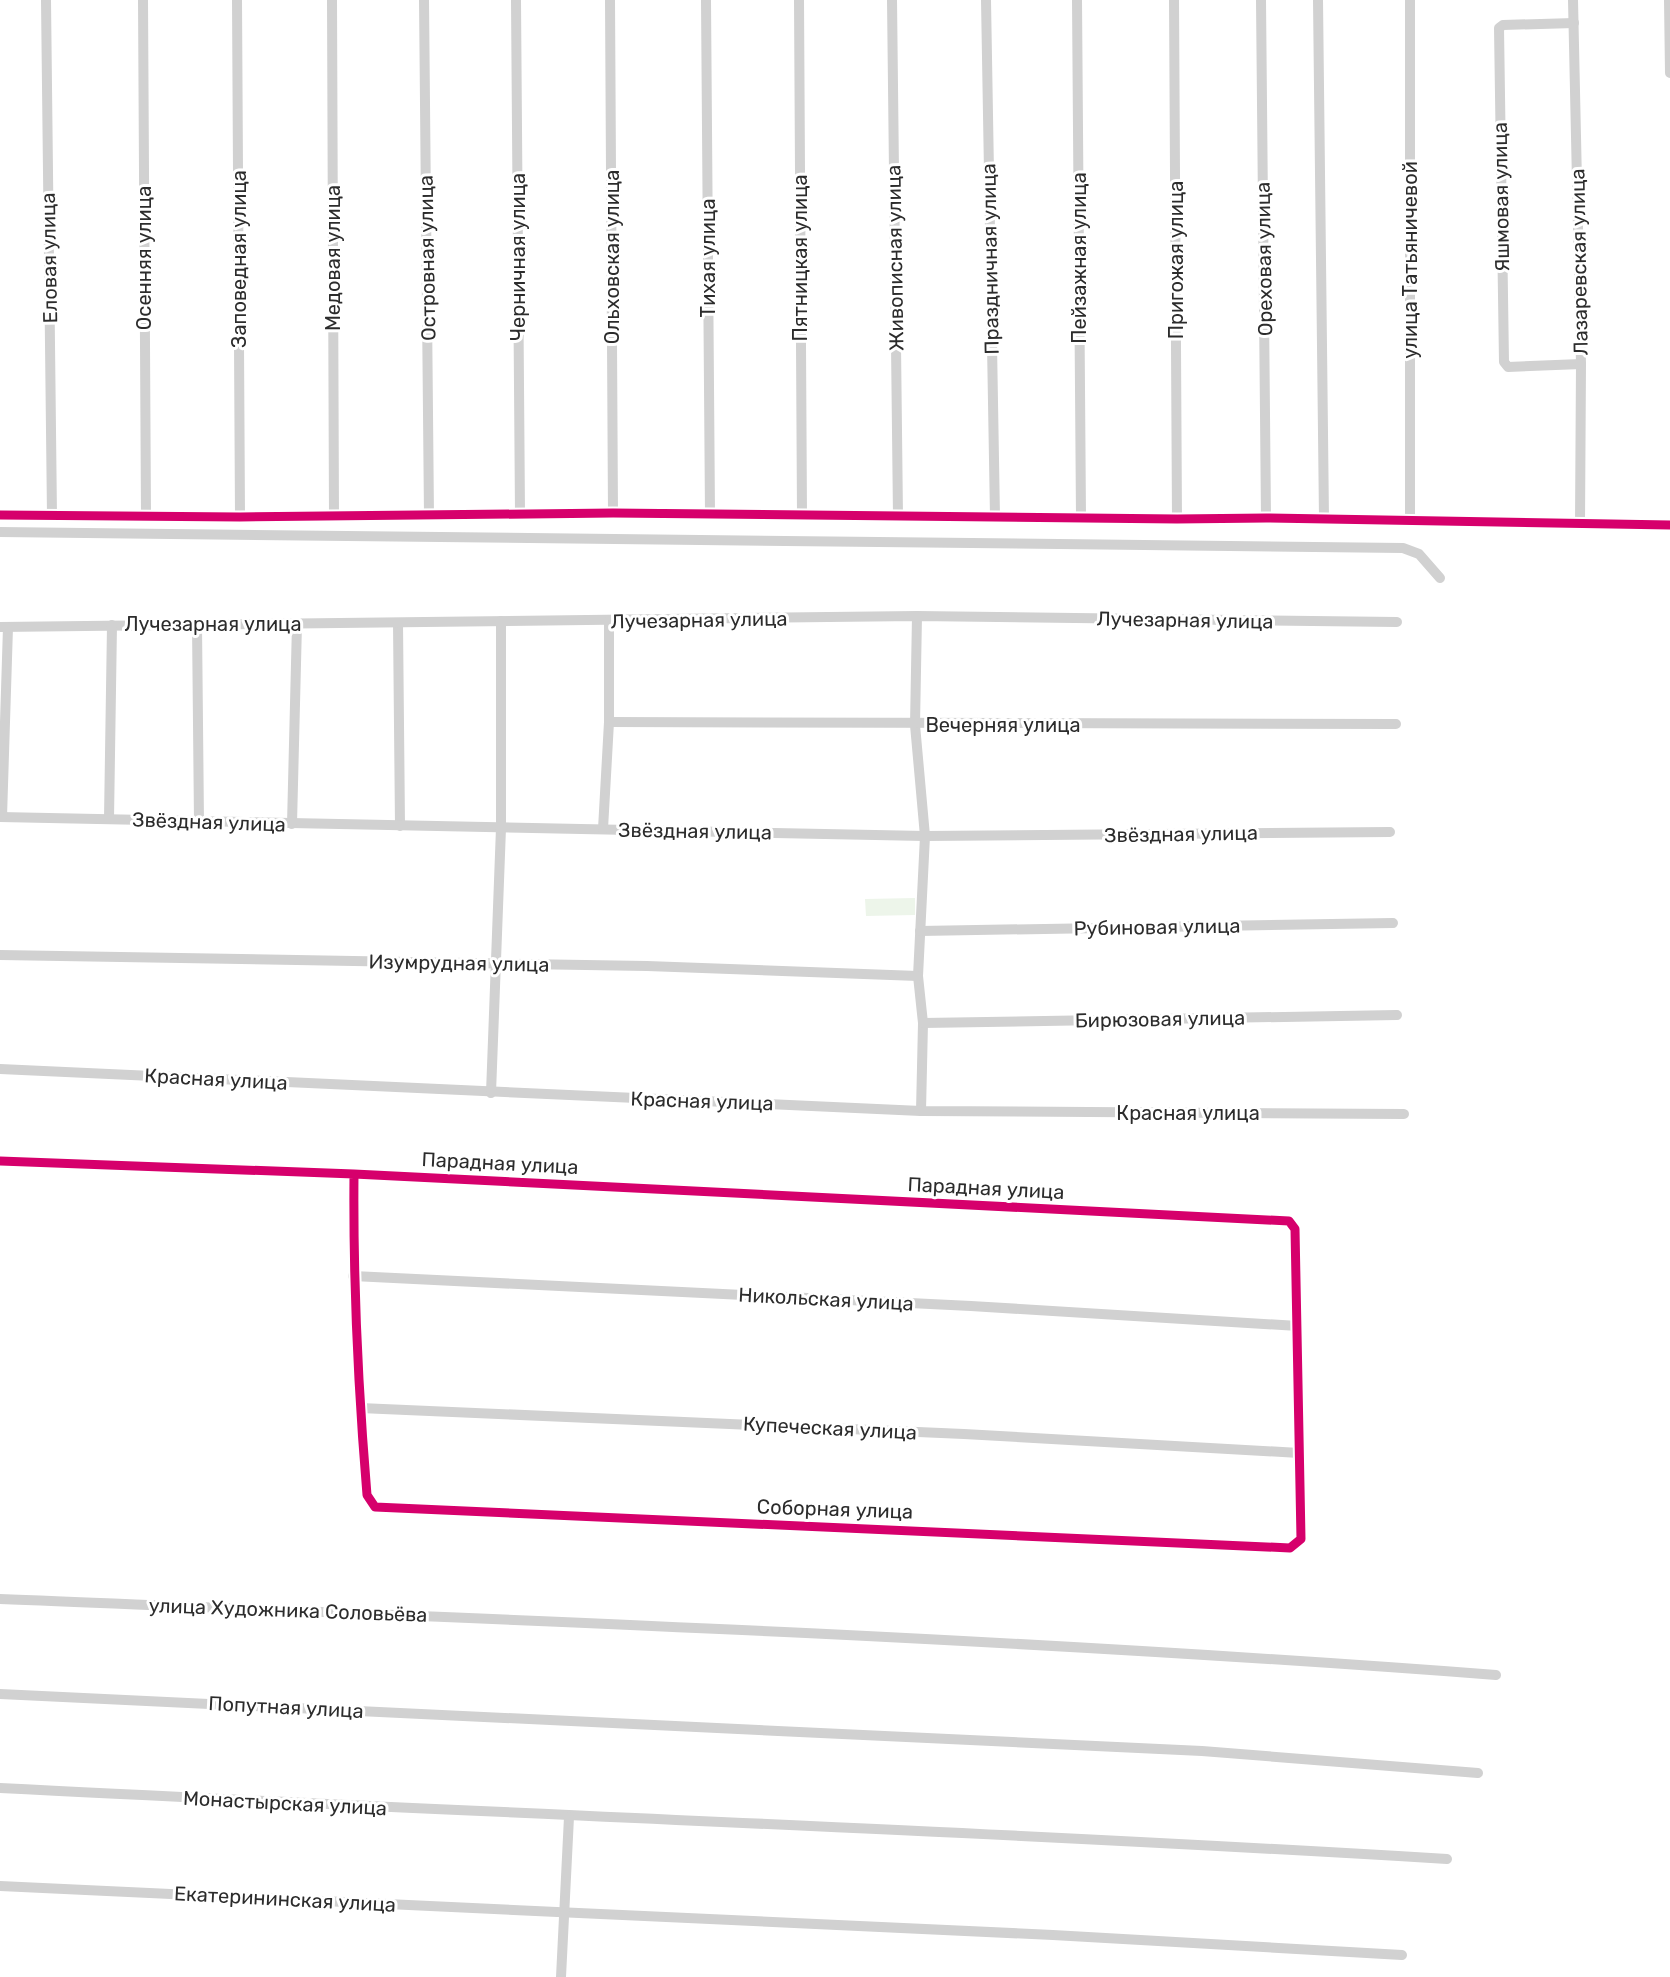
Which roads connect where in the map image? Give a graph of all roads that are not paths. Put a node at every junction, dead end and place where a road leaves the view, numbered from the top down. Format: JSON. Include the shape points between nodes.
{"nodes":[{"id":1,"x":46,"y":0,"type":"edge"},
{"id":2,"x":143,"y":0,"type":"edge"},
{"id":3,"x":237,"y":0,"type":"edge"},
{"id":4,"x":332,"y":0,"type":"edge"},
{"id":5,"x":424,"y":0,"type":"edge"},
{"id":6,"x":516,"y":0,"type":"edge"},
{"id":7,"x":610,"y":0,"type":"edge"},
{"id":8,"x":706,"y":0,"type":"edge"},
{"id":9,"x":799,"y":0,"type":"edge"},
{"id":10,"x":892,"y":0,"type":"edge"},
{"id":11,"x":986,"y":0,"type":"edge"},
{"id":12,"x":1077,"y":0,"type":"edge"},
{"id":13,"x":1174,"y":0,"type":"edge"},
{"id":14,"x":1261,"y":0,"type":"edge"},
{"id":15,"x":1318,"y":0,"type":"edge"},
{"id":16,"x":1410,"y":0,"type":"edge"},
{"id":17,"x":1573,"y":0,"type":"edge"},
{"id":18,"x":1669,"y":0,"type":"edge"},
{"id":19,"x":1574,"y":23,"type":"junction"},
{"id":20,"x":1670,"y":73,"type":"edge"},
{"id":21,"x":1581,"y":364,"type":"junction"},
{"id":22,"x":520,"y":513,"type":"junction"},
{"id":23,"x":613,"y":513,"type":"junction"},
{"id":24,"x":0,"y":515,"type":"edge"},
{"id":25,"x":710,"y":515,"type":"junction"},
{"id":26,"x":52,"y":516,"type":"junction"},
{"id":27,"x":429,"y":516,"type":"junction"},
{"id":28,"x":802,"y":516,"type":"junction"},
{"id":29,"x":146,"y":517,"type":"junction"},
{"id":30,"x":240,"y":517,"type":"junction"},
{"id":31,"x":334,"y":517,"type":"junction"},
{"id":32,"x":898,"y":517,"type":"junction"},
{"id":33,"x":995,"y":517,"type":"junction"},
{"id":34,"x":1081,"y":517,"type":"junction"},
{"id":35,"x":1266,"y":518,"type":"junction"},
{"id":36,"x":1177,"y":519,"type":"junction"},
{"id":37,"x":1324,"y":519,"type":"junction"},
{"id":38,"x":1410,"y":520,"type":"junction"},
{"id":39,"x":1580,"y":523,"type":"junction"},
{"id":40,"x":1670,"y":525,"type":"edge"},
{"id":41,"x":0,"y":532,"type":"edge"},
{"id":42,"x":1440,"y":578,"type":"dead end"},
{"id":43,"x":917,"y":616,"type":"junction"},
{"id":44,"x":501,"y":621,"type":"junction"},
{"id":45,"x":609,"y":621,"type":"junction"},
{"id":46,"x":1397,"y":622,"type":"dead end"},
{"id":47,"x":398,"y":623,"type":"junction"},
{"id":48,"x":297,"y":624,"type":"junction"},
{"id":49,"x":112,"y":625,"type":"junction"},
{"id":50,"x":197,"y":625,"type":"junction"},
{"id":51,"x":4,"y":627,"type":"edge"},
{"id":52,"x":609,"y":722,"type":"junction"},
{"id":53,"x":1396,"y":724,"type":"dead end"},
{"id":54,"x":915,"y":725,"type":"junction"},
{"id":55,"x":1,"y":818,"type":"edge"},
{"id":56,"x":110,"y":819,"type":"junction"},
{"id":57,"x":199,"y":822,"type":"junction"},
{"id":58,"x":292,"y":824,"type":"junction"},
{"id":59,"x":400,"y":826,"type":"junction"},
{"id":60,"x":501,"y":828,"type":"junction"},
{"id":61,"x":603,"y":829,"type":"junction"},
{"id":62,"x":1390,"y":832,"type":"dead end"},
{"id":63,"x":925,"y":836,"type":"junction"},
{"id":64,"x":1393,"y":923,"type":"dead end"},
{"id":65,"x":920,"y":931,"type":"junction"},
{"id":66,"x":0,"y":955,"type":"edge"},
{"id":67,"x":496,"y":963,"type":"junction"},
{"id":68,"x":918,"y":976,"type":"junction"},
{"id":69,"x":1397,"y":1015,"type":"dead end"},
{"id":70,"x":923,"y":1023,"type":"junction"},
{"id":71,"x":0,"y":1069,"type":"edge"},
{"id":72,"x":491,"y":1093,"type":"junction"},
{"id":73,"x":921,"y":1111,"type":"junction"},
{"id":74,"x":1404,"y":1114,"type":"dead end"},
{"id":75,"x":0,"y":1161,"type":"edge"},
{"id":76,"x":354,"y":1174,"type":"junction"},
{"id":77,"x":353,"y":1276,"type":"junction"},
{"id":78,"x":1298,"y":1326,"type":"junction"},
{"id":79,"x":360,"y":1408,"type":"junction"},
{"id":80,"x":1299,"y":1453,"type":"junction"},
{"id":81,"x":1298,"y":1544,"type":"joint"},
{"id":82,"x":0,"y":1599,"type":"edge"},
{"id":83,"x":1496,"y":1675,"type":"dead end"},
{"id":84,"x":0,"y":1695,"type":"edge"},
{"id":85,"x":1478,"y":1773,"type":"dead end"},
{"id":86,"x":0,"y":1788,"type":"edge"},
{"id":87,"x":569,"y":1817,"type":"junction"},
{"id":88,"x":1447,"y":1859,"type":"dead end"},
{"id":89,"x":0,"y":1886,"type":"edge"},
{"id":90,"x":567,"y":1912,"type":"junction"},
{"id":91,"x":1402,"y":1955,"type":"dead end"},
{"id":92,"x":561,"y":1977,"type":"edge"}],
"edges":[{"from":1,"to":26,"type":"street","name":"Еловая улица"},
{"from":2,"to":29,"type":"street","name":"Осенняя улица"},
{"from":3,"to":30,"type":"street","name":"Заповедная улица"},
{"from":4,"to":31,"type":"street","name":"Медовая улица"},
{"from":5,"to":27,"type":"street","name":"Островная улица"},
{"from":6,"to":22,"type":"street","name":"Черничная улица"},
{"from":7,"to":23,"type":"street","name":"Ольховская улица"},
{"from":8,"to":25,"type":"street","name":"Тихая улица"},
{"from":9,"to":28,"type":"street","name":"Пятницкая улица"},
{"from":10,"to":32,"type":"street","name":"Живописная улица"},
{"from":11,"to":33,"type":"street","name":"Праздничная улица"},
{"from":12,"to":34,"type":"street","name":"Пейзажная улица"},
{"from":13,"to":36,"type":"street","name":"Пригожая улица"},
{"from":14,"to":35,"type":"street","name":"Ореховая улица"},
{"from":15,"to":37,"type":"street"},
{"from":16,"to":38,"type":"street","name":"улица Татьяничевой"},
{"from":17,"to":19,"type":"street","name":"Лазаревская улица"},
{"from":18,"to":20,"type":"street"},
{"from":19,"to":21,"type":"street","name":"Лазаревская улица"},
{"from":19,"to":21,"type":"street","name":"Яшмовая улица","via":[[1499,28],[1504,362],[1508,367]]},
{"from":21,"to":39,"type":"street","name":"Лазаревская улица"},
{"from":22,"to":23,"type":"street"},
{"from":22,"to":27,"type":"street"},
{"from":23,"to":25,"type":"street"},
{"from":24,"to":26,"type":"street"},
{"from":25,"to":28,"type":"street"},
{"from":26,"to":29,"type":"street"},
{"from":27,"to":31,"type":"street"},
{"from":28,"to":32,"type":"street"},
{"from":29,"to":30,"type":"street"},
{"from":30,"to":31,"type":"street"},
{"from":32,"to":33,"type":"street"},
{"from":33,"to":34,"type":"street"},
{"from":34,"to":36,"type":"street"},
{"from":35,"to":36,"type":"street"},
{"from":35,"to":37,"type":"street"},
{"from":37,"to":38,"type":"street"},
{"from":38,"to":39,"type":"street"},
{"from":39,"to":40,"type":"street"},
{"from":41,"to":42,"type":"street","via":[[1403,548],[1419,554]]},
{"from":43,"to":45,"type":"street","name":"Лучезарная улица"},
{"from":43,"to":46,"type":"street","name":"Лучезарная улица"},
{"from":43,"to":54,"type":"street"},
{"from":44,"to":45,"type":"street","name":"Лучезарная улица"},
{"from":44,"to":47,"type":"street","name":"Лучезарная улица"},
{"from":44,"to":60,"type":"street"},
{"from":45,"to":52,"type":"street"},
{"from":47,"to":48,"type":"street","name":"Лучезарная улица"},
{"from":47,"to":59,"type":"street"},
{"from":48,"to":50,"type":"street","name":"Лучезарная улица"},
{"from":48,"to":58,"type":"street"},
{"from":49,"to":50,"type":"street","name":"Лучезарная улица"},
{"from":49,"to":51,"type":"street","name":"Лучезарная улица"},
{"from":49,"to":56,"type":"street"},
{"from":50,"to":57,"type":"street"},
{"from":51,"to":55,"type":"street"},
{"from":52,"to":54,"type":"street","name":"Вечерняя улица"},
{"from":52,"to":61,"type":"street"},
{"from":53,"to":54,"type":"street","name":"Вечерняя улица"},
{"from":54,"to":63,"type":"street"},
{"from":55,"to":56,"type":"street","name":"Звёздная улица"},
{"from":56,"to":57,"type":"street","name":"Звёздная улица"},
{"from":57,"to":58,"type":"street","name":"Звёздная улица"},
{"from":58,"to":59,"type":"street","name":"Звёздная улица"},
{"from":59,"to":60,"type":"street","name":"Звёздная улица"},
{"from":60,"to":61,"type":"street","name":"Звёздная улица"},
{"from":60,"to":67,"type":"street"},
{"from":61,"to":63,"type":"street","name":"Звёздная улица"},
{"from":62,"to":63,"type":"street","name":"Звёздная улица"},
{"from":63,"to":65,"type":"street"},
{"from":64,"to":65,"type":"street","name":"Рубиновая улица"},
{"from":65,"to":68,"type":"street"},
{"from":66,"to":67,"type":"street","name":"Изумрудная улица"},
{"from":67,"to":68,"type":"street","name":"Изумрудная улица"},
{"from":67,"to":72,"type":"street"},
{"from":68,"to":70,"type":"street"},
{"from":69,"to":70,"type":"street","name":"Бирюзовая улица"},
{"from":70,"to":73,"type":"street"},
{"from":71,"to":72,"type":"street","name":"Красная улица"},
{"from":72,"to":73,"type":"street","name":"Красная улица"},
{"from":73,"to":74,"type":"street","name":"Красная улица"},
{"from":75,"to":76,"type":"street","name":"Парадная улица"},
{"from":76,"to":77,"type":"street"},
{"from":76,"to":78,"type":"street","name":"Парадная улица","via":[[1285,1220],[1294,1229]]},
{"from":77,"to":78,"type":"street","name":"Никольская улица"},
{"from":77,"to":79,"type":"street"},
{"from":78,"to":80,"type":"street","name":"Парадная улица"},
{"from":79,"to":80,"type":"street","name":"Купеческая улица"},
{"from":79,"to":81,"type":"street","name":"Соборная улица","via":[[367,1495],[371,1504],[380,1508],[1279,1548]]},
{"from":80,"to":81,"type":"street","name":"Парадная улица","via":[[1302,1533]]},
{"from":82,"to":83,"type":"street","name":"улица Художника Соловьёва","via":[[576,1622],[1277,1658]]},
{"from":84,"to":85,"type":"street","name":"Попутная улица","via":[[1202,1751]]},
{"from":86,"to":87,"type":"street","name":"Монастырская улица"},
{"from":87,"to":88,"type":"street","name":"Монастырская улица","via":[[1134,1840]]},
{"from":87,"to":90,"type":"street"},
{"from":89,"to":90,"type":"street","name":"Екатерининская улица"},
{"from":90,"to":91,"type":"street","name":"Екатерининская улица"},
{"from":90,"to":92,"type":"street"}]}
